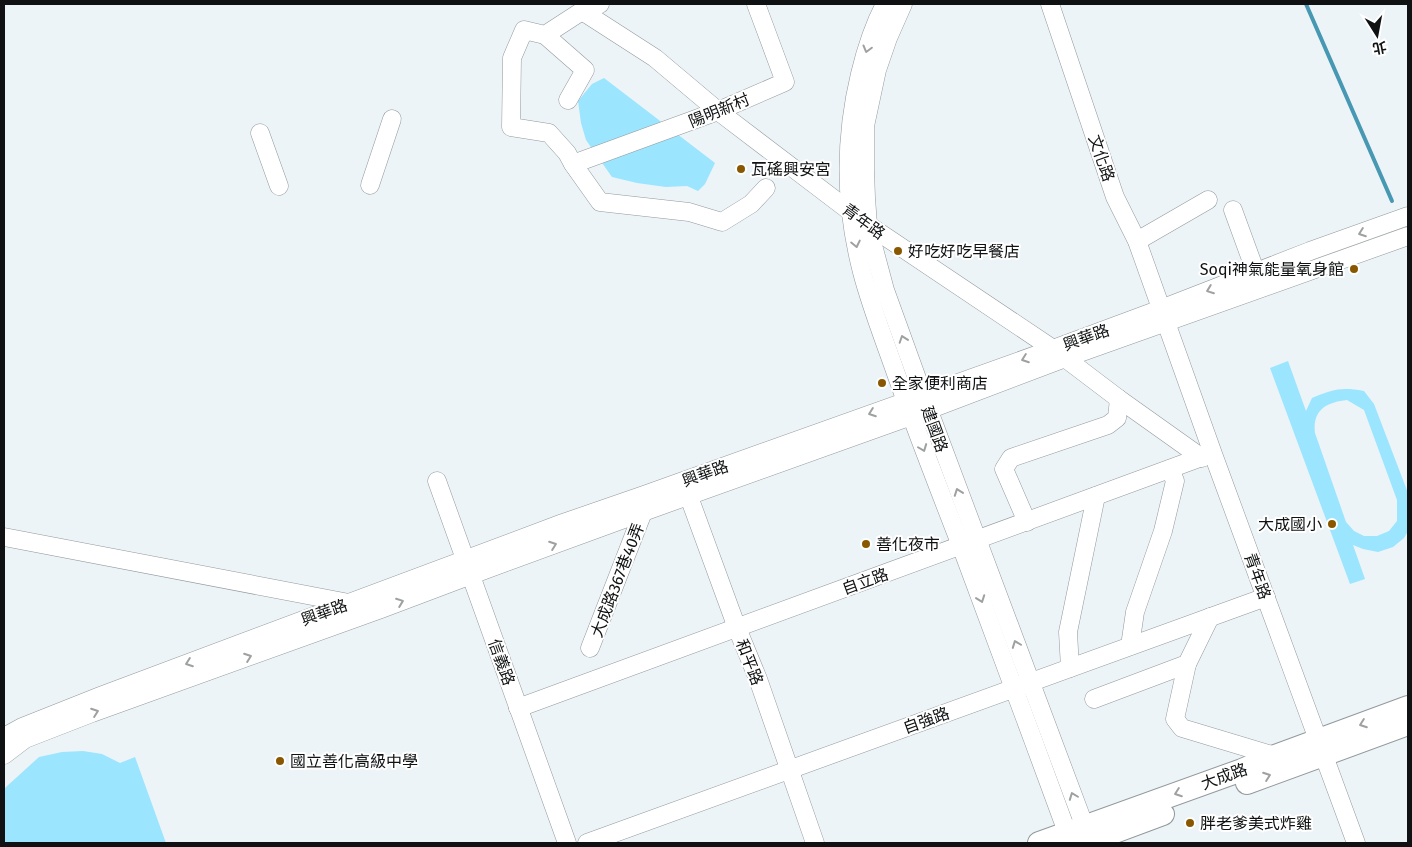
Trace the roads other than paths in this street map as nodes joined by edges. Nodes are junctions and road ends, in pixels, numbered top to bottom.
1 (600, 4) edge
2 (756, 4) edge
3 (885, 4) edge
4 (904, 4) edge
5 (1050, 4) edge
6 (582, 10) junction
7 (545, 35) junction
8 (568, 100) dead end
9 (718, 111) junction
10 (392, 119) dead end
11 (260, 133) dead end
12 (573, 164) junction
13 (370, 185) dead end
14 (279, 186) dead end
15 (766, 188) dead end
16 (1208, 200) dead end
17 (1233, 210) dead end
18 (851, 211) junction
19 (1408, 216) edge
20 (868, 225) junction
21 (1408, 236) edge
22 (1137, 241) junction
23 (1256, 273) junction
24 (1164, 316) junction
25 (1059, 354) junction
26 (1119, 399) junction
27 (926, 403) junction
28 (908, 409) junction
29 (1207, 456) junction
30 (1170, 469) junction
31 (437, 480) dead end
32 (686, 489) junction
33 (1096, 496) junction
34 (643, 512) junction
35 (1026, 522) junction
36 (4, 537) edge
37 (969, 543) junction
38 (468, 567) junction
39 (1266, 597) junction
40 (349, 603) junction
41 (1210, 617) junction
42 (737, 628) junction
43 (1130, 646) junction
44 (590, 648) dead end
45 (1187, 664) junction
46 (1070, 668) junction
47 (1022, 685) junction
48 (1094, 699) dead end
49 (1408, 707) edge
50 (518, 708) junction
51 (1408, 724) edge
52 (4, 737) edge
53 (1321, 747) junction
54 (4, 755) edge
55 (1275, 756) junction
56 (789, 770) junction
57 (1081, 838) edge
58 (567, 843) edge
59 (587, 843) edge
60 (815, 843) edge
61 (1039, 843) edge
62 (1356, 843) edge

1 - 6 street
2 - 9 street, 陽明新村
3 -> 18 street, 建國路
4 - 20 street, 建國路
5 - 22 street, 文化路
6 - 7 street
6 - 9 street, 青年路
7 - 8 street
7 - 12 street
9 - 12 street, 陽明新村
9 - 18 street, 青年路
10 - 13 street
11 - 14 street
12 - 15 street
16 - 22 street
17 - 23 street
18 - 20 street, 青年路
18 -> 28 street, 建國路
19 -> 23 street, 興華路
20 - 25 street, 青年路
27 -> 20 street, 建國路
21 - 24 street, 興華路
22 - 24 street, 文化路
23 -> 24 street, 興華路
24 - 25 street, 興華路
24 - 29 street, 青年路
25 - 26 street, 青年路
25 - 27 street, 興華路
26 - 29 street, 青年路
26 - 35 street
27 - 28 street, 興華路
37 -> 27 street, 建國路
28 - 32 street, 興華路
28 -> 37 street, 建國路
29 - 30 street, 自立路
29 - 39 street, 青年路
30 - 33 street, 自立路
30 - 43 street
31 - 38 street, 信義路
32 - 34 street, 興華路
32 - 38 street, 興華路
32 - 42 street, 和平路
33 - 35 street, 自立路
33 - 46 street
38 -> 34 street, 興華路
34 - 44 street, 大成路367巷40弄
35 - 37 street, 自立路
36 - 40 street
37 - 42 street, 自立路
37 - 47 street, 建國路
38 - 40 street, 興華路
38 - 50 street, 信義路
54 -> 38 street, 興華路
39 - 41 street, 自強路
39 - 53 street, 青年路
40 -> 52 street, 興華路
41 - 43 street, 自強路
41 - 45 street
42 - 50 street, 自立路
42 - 56 street, 和平路
43 - 46 street, 自強路
45 - 48 street
45 - 55 street
46 - 47 street, 自強路
47 - 56 street, 自強路
47 - 57 street, 建國路
49 -> 53 main road, 大成路
50 - 58 street, 信義路
51 - 53 main road, 大成路
53 - 55 main road, 大成路
57 -> 53 main road, 大成路
53 - 62 street, 青年路
55 -> 57 main road, 大成路
56 - 59 street, 自強路
56 - 60 street, 和平路
57 - 61 main road, 大成路

